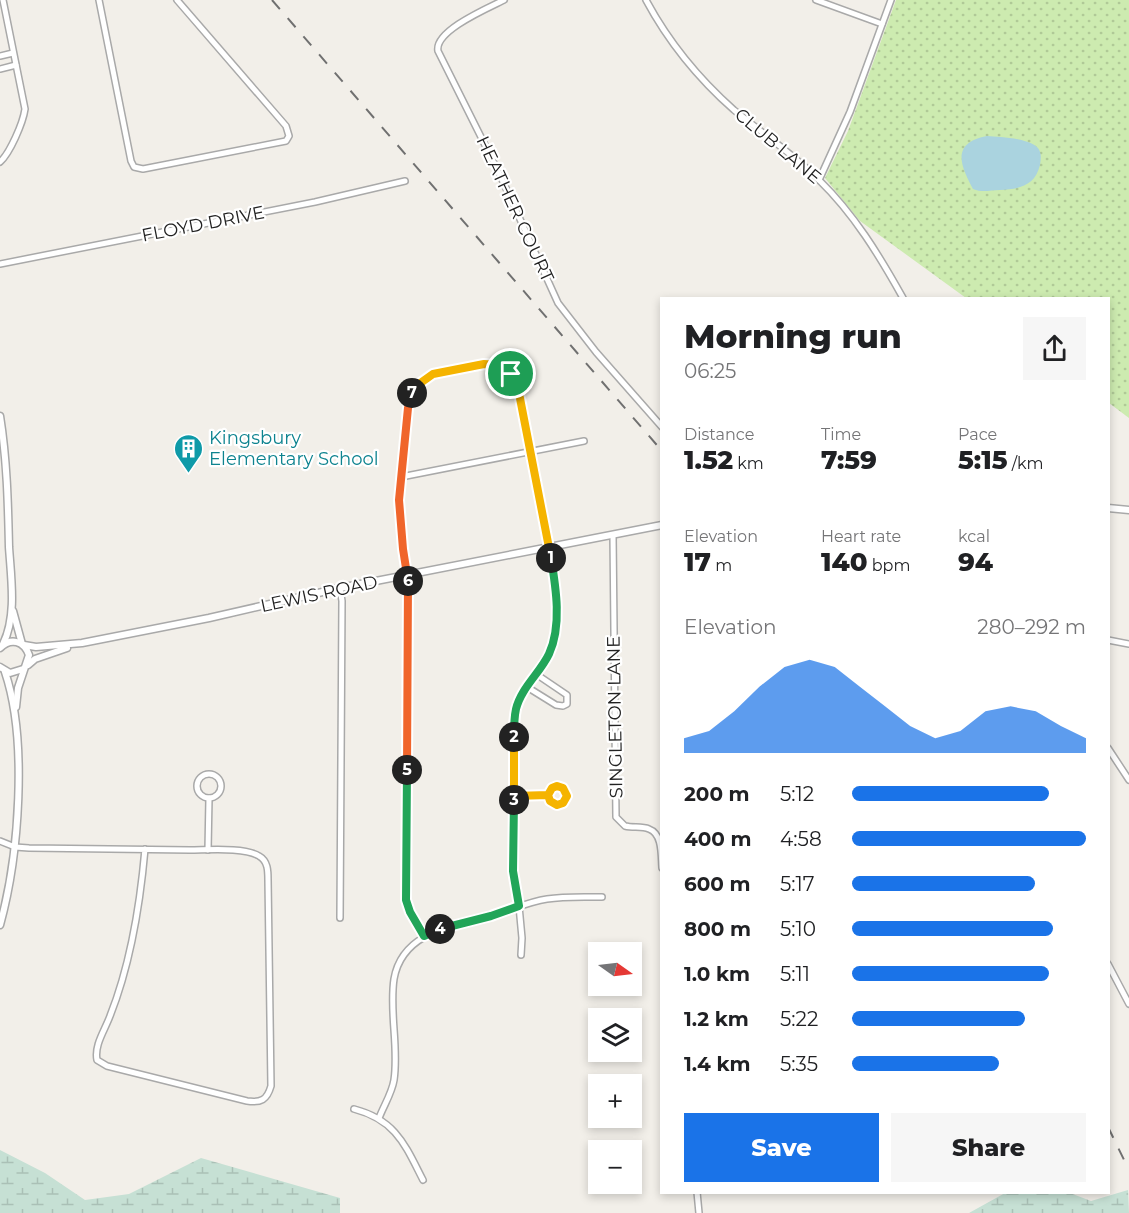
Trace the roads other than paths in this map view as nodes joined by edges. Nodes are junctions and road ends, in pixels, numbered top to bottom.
1 (3, 0) edge
2 (99, 0) edge
3 (177, 0) edge
4 (504, 0) edge
5 (646, 0) edge
6 (816, 0) edge
7 (891, 0) edge
8 (882, 24) junction
9 (13, 53) junction
10 (0, 56) edge
11 (16, 65) junction
12 (0, 69) edge
13 (0, 162) edge
14 (819, 180) junction
15 (405, 182) dead end
16 (0, 264) edge
17 (902, 297) edge
18 (0, 416) edge
19 (660, 425) edge
20 (584, 441) dead end
21 (530, 451) junction
22 (401, 477) junction
23 (3, 479) edge
24 (1110, 508) edge
25 (1129, 510) edge
26 (660, 525) edge
27 (613, 536) junction
28 (549, 547) junction
29 (407, 575) junction
30 (340, 588) junction
31 (11, 604) junction
32 (1110, 640) edge
33 (82, 643) junction
34 (1129, 644) edge
35 (23, 645) junction
36 (2, 646) edge
37 (24, 668) junction
38 (2, 669) edge
39 (536, 674) junction
40 (527, 687) junction
41 (15, 720) junction
42 (1110, 751) edge
43 (1129, 780) edge
44 (548, 795) dead end
45 (514, 796) junction
46 (209, 798) junction
47 (0, 841) edge
48 (660, 841) edge
49 (15, 847) junction
50 (145, 849) junction
51 (208, 850) junction
52 (602, 897) dead end
53 (519, 906) junction
54 (340, 918) dead end
55 (0, 925) edge
56 (424, 936) junction
57 (520, 955) dead end
58 (1110, 968) edge
59 (1129, 1005) edge
60 (354, 1109) dead end
61 (379, 1118) junction
62 (423, 1180) dead end
63 (697, 1194) edge
64 (699, 1213) edge

1 - 9 street
2 - 3 street
4 - 19 street, HEATHER COURT
5 - 14 street, CLUB LANE
6 - 8 street
7 - 8 street
8 - 14 street
9 - 10 street
9 - 11 street
11 - 12 street
11 - 13 street
14 - 17 street, CLUB LANE
15 - 16 street, FLOYD DRIVE
18 - 23 street
20 - 21 street
21 - 22 street
21 - 22 street
21 - 28 street
22 - 29 street
23 - 31 street
24 - 25 street
26 - 27 street, LEWIS ROAD
27 - 28 street, LEWIS ROAD
27 - 48 street, SINGLETON LANE
28 - 29 street, LEWIS ROAD
28 - 39 street
29 - 30 street, LEWIS ROAD
29 - 56 street
30 - 33 street, LEWIS ROAD
30 - 54 street
31 - 35 street
31 - 36 street
32 - 34 street
33 - 35 street, LEWIS ROAD
33 - 37 street, LEWIS ROAD
35 - 36 street, LEWIS ROAD
35 - 37 street
37 - 38 street
37 - 41 street
38 - 41 street
39 - 40 street
39 - 40 street
40 - 45 street
41 - 49 street
42 - 43 street
44 - 45 street
45 - 53 street
46 - 46 street
46 - 51 street
47 - 49 street
49 - 50 street
49 - 55 street
50 - 51 street
50 - 51 street
52 - 53 street
53 - 56 street
53 - 57 street
56 - 61 street
58 - 59 street
60 - 61 street
61 - 62 street
63 - 64 street

